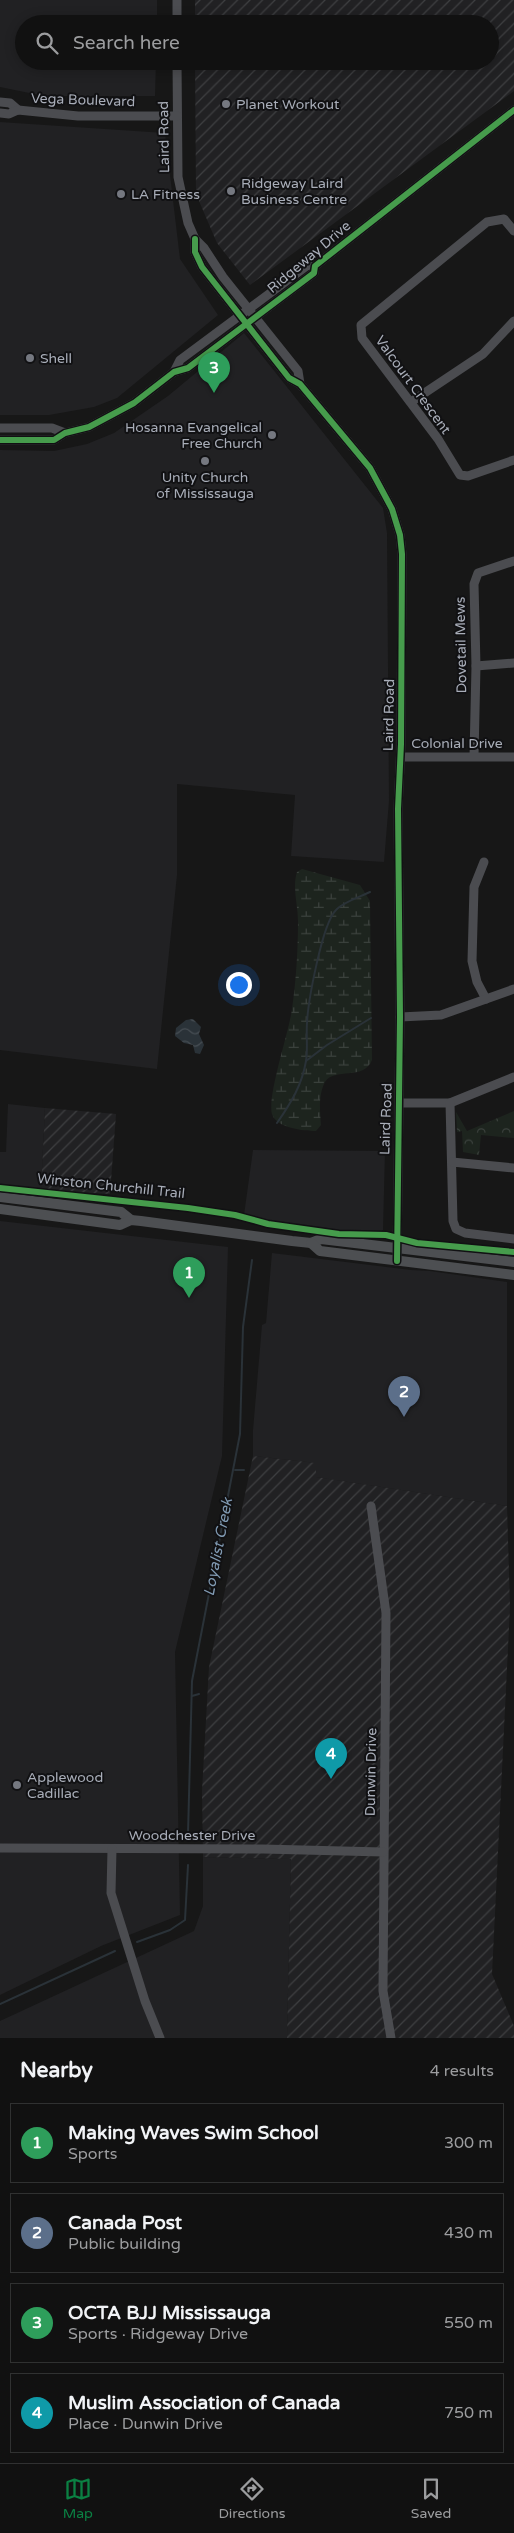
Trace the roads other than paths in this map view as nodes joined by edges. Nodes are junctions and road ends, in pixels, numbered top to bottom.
1 (177, 0) edge
2 (177, 15) edge
3 (177, 70) edge
4 (0, 102) edge
5 (18, 110) junction
6 (514, 110) edge
7 (0, 113) edge
8 (176, 116) junction
9 (514, 230) edge
10 (195, 239) junction
11 (315, 266) junction
12 (248, 309) junction
13 (239, 315) junction
14 (255, 318) junction
15 (514, 321) edge
16 (246, 324) junction
17 (174, 372) junction
18 (300, 384) junction
19 (411, 402) junction
20 (0, 428) edge
21 (65, 433) junction
22 (0, 440) edge
23 (514, 460) edge
24 (514, 561) edge
25 (514, 663) edge
26 (476, 666) junction
27 (474, 756) junction
28 (401, 757) junction
29 (514, 757) edge
30 (484, 862) dead end
31 (514, 989) edge
32 (486, 999) junction
33 (400, 1018) junction
34 (514, 1077) edge
35 (400, 1103) junction
36 (450, 1103) junction
37 (452, 1162) junction
38 (514, 1168) edge
39 (0, 1197) edge
40 (0, 1209) edge
41 (131, 1220) junction
42 (514, 1239) edge
43 (311, 1242) junction
44 (397, 1248) junction
45 (397, 1261) junction
46 (514, 1262) edge
47 (514, 1275) edge
48 (371, 1506) dead end
49 (0, 1848) edge
50 (112, 1849) junction
51 (383, 1852) junction
52 (155, 2034) edge
53 (160, 2038) edge
54 (391, 2038) edge

1 - 2 street
3 - 8 street, Laird Road
4 - 5 street, Vega Boulevard
5 - 7 street, Vega Boulevard
5 - 8 street, Vega Boulevard
6 - 11 street, Ridgeway Drive
8 - 10 street, Laird Road
9 - 19 street, Valcourt Crescent
10 - 12 street, Laird Road
10 - 13 street, Laird Road
11 - 12 street, Ridgeway Drive
11 - 14 street, Ridgeway Drive
12 - 13 street, Ridgeway Drive
12 - 14 street, Laird Road
13 - 16 street, Laird Road
13 - 17 street, Ridgeway Drive
14 - 16 street, Ridgeway Drive
14 - 18 street, Laird Road
15 - 19 street
16 - 17 street, Ridgeway Drive
16 - 18 street, Laird Road
17 - 21 street, Ridgeway Drive
18 - 28 street, Laird Road
19 - 23 street, Valcourt Crescent
20 - 21 street, Ridgeway Drive
21 - 22 street, Ridgeway Drive
24 - 26 street, Dovetail Mews
25 - 26 street
26 - 27 street, Dovetail Mews
27 - 28 street, Colonial Drive
27 - 29 street, Colonial Drive
28 - 33 street, Laird Road
30 - 32 street
31 - 32 street
32 - 33 street
33 - 35 street, Laird Road
34 - 36 street
35 - 36 street
35 - 44 street, Laird Road
36 - 37 street
37 - 38 street
37 - 42 street
39 - 41 main road
40 - 41 main road
41 - 43 main road
43 - 44 main road
43 - 45 main road
44 - 45 street, Laird Road
44 - 46 main road
45 - 47 main road
48 - 51 street, Dunwin Drive
49 - 50 street, Woodchester Drive
50 - 51 street, Woodchester Drive
50 - 52 street
51 - 54 street, Dunwin Drive
52 - 53 street

